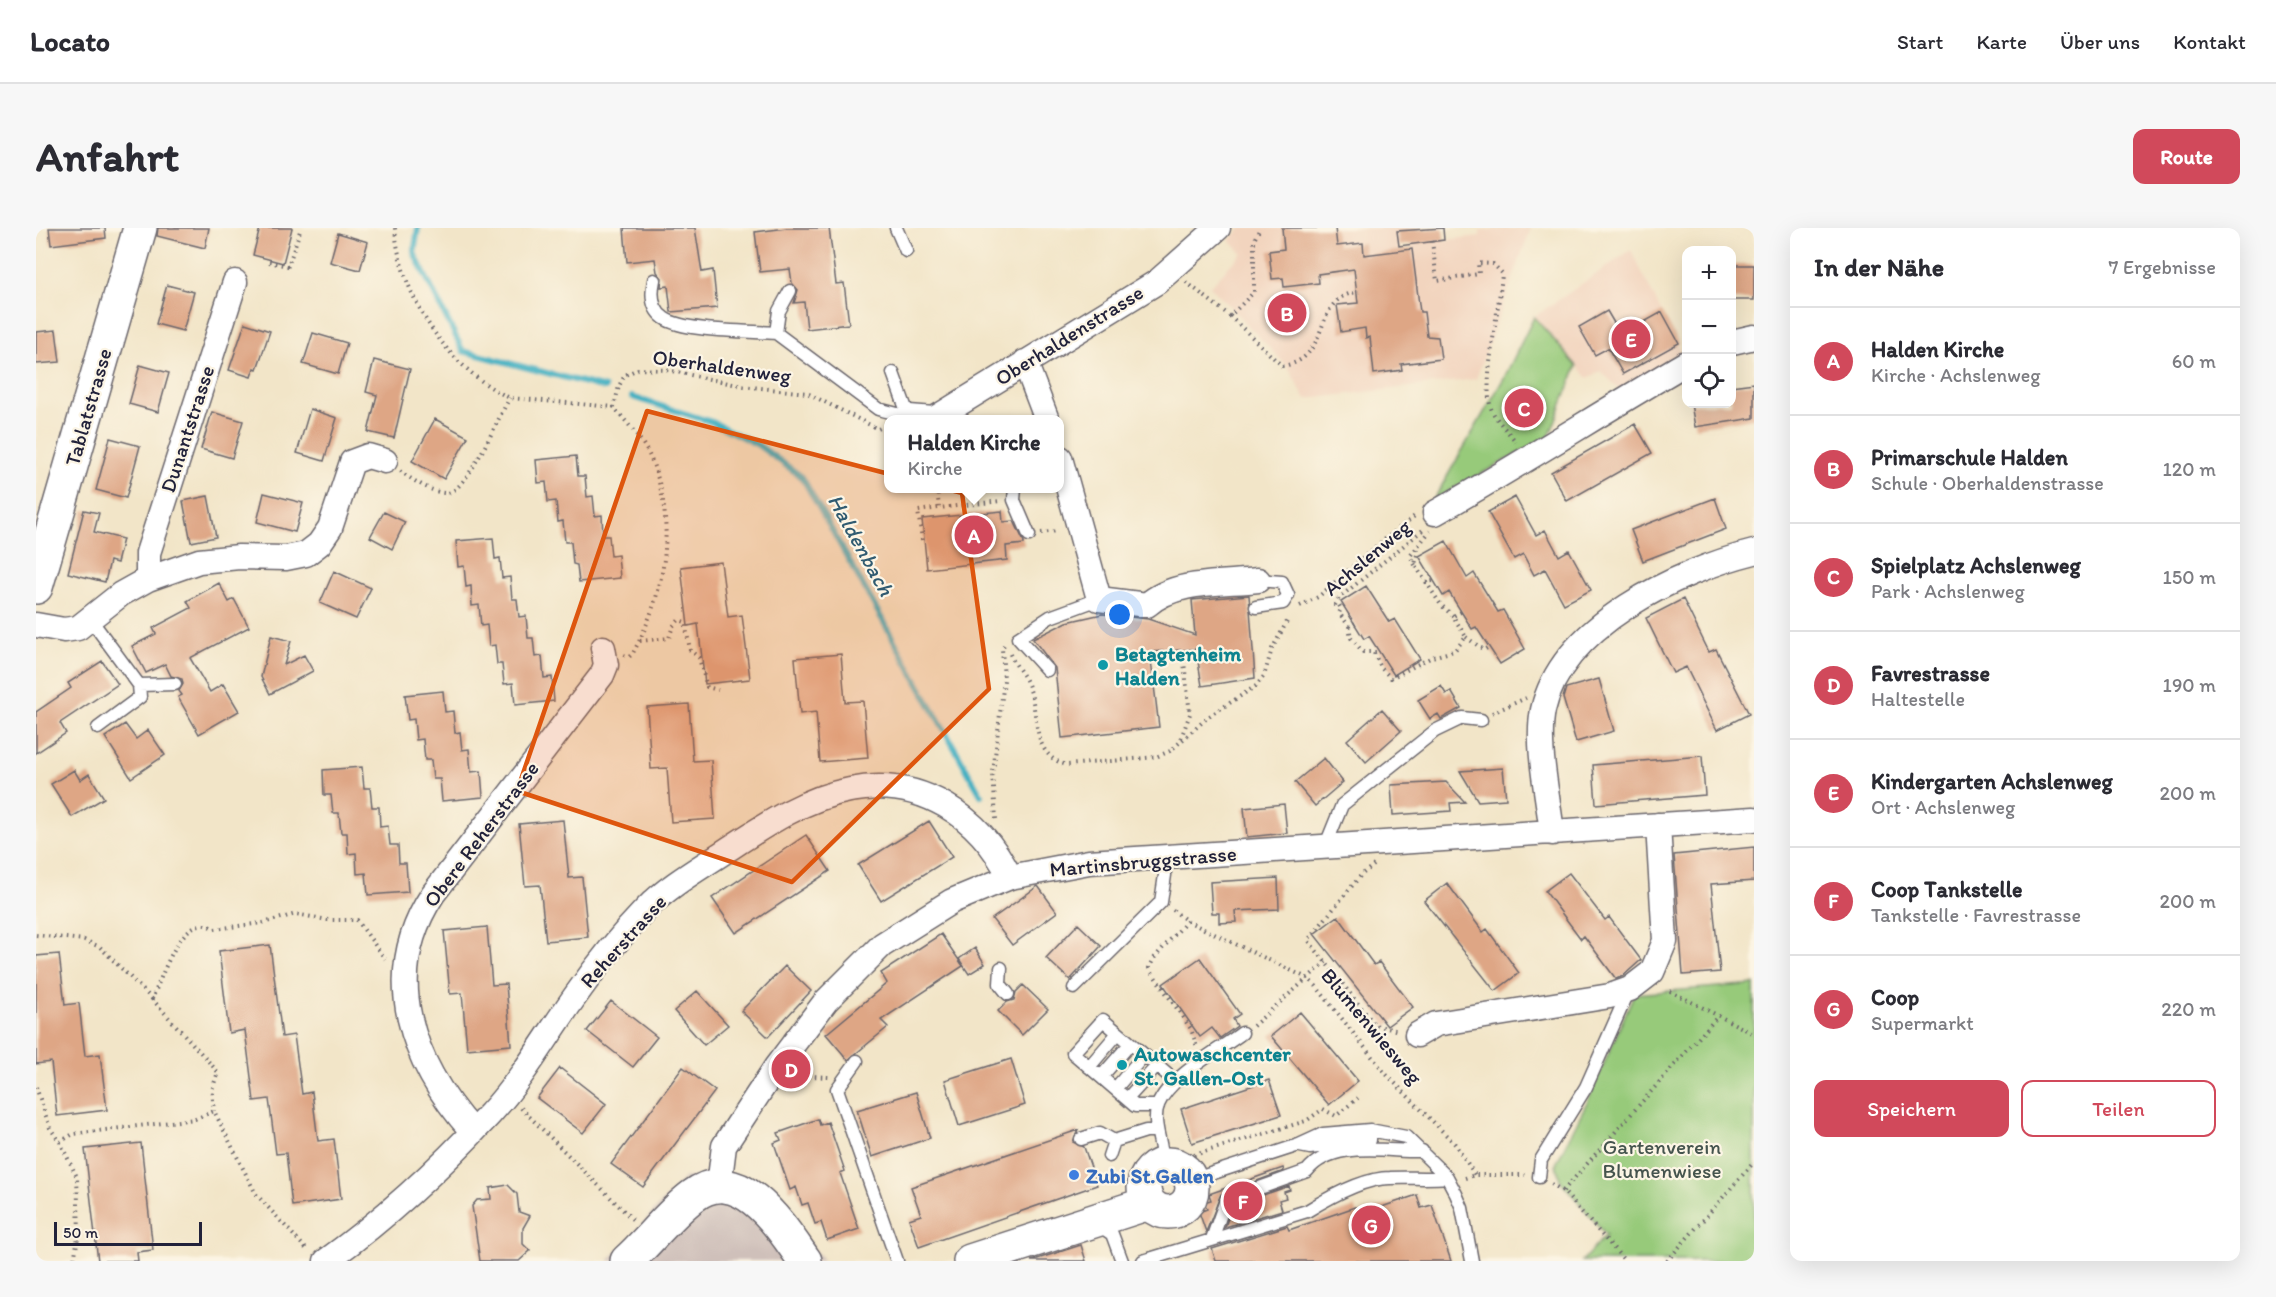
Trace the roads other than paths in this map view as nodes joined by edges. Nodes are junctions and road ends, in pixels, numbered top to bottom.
1 (140, 228) edge
2 (896, 228) edge
3 (1218, 228) edge
4 (906, 251) dead end
5 (654, 280) dead end
6 (235, 282) dead end
7 (790, 291) dead end
8 (776, 333) junction
9 (1754, 337) edge
10 (1736, 341) edge
11 (1025, 362) junction
12 (1682, 365) edge
13 (893, 373) dead end
14 (888, 415) edge
15 (898, 415) edge
16 (939, 415) edge
17 (1045, 415) edge
18 (385, 461) road end
19 (1064, 476) edge
20 (1015, 494) edge
21 (1433, 518) road end
22 (1029, 535) dead end
23 (1754, 552) edge
24 (148, 579) junction
25 (1258, 580) joint
26 (36, 587) edge
27 (1099, 598) junction
28 (1256, 607) dead end
29 (91, 620) junction
30 (36, 625) edge
31 (603, 648) road end
32 (1047, 670) dead end
33 (175, 684) dead end
34 (139, 685) junction
35 (1481, 720) road end
36 (98, 728) dead end
37 (1754, 819) edge
38 (1658, 825) junction
39 (1552, 833) junction
40 (1325, 847) junction
41 (1164, 857) junction
42 (1010, 877) junction
43 (1001, 968) dead end
44 (1074, 988) dead end
45 (1630, 989) junction
46 (1008, 994) dead end
47 (1118, 1033) junction
48 (1242, 1033) road end
49 (1417, 1035) road end
50 (1130, 1044) junction
51 (1144, 1055) junction
52 (857, 1061) dead end
53 (1157, 1066) junction
54 (1089, 1067) junction
55 (1101, 1077) junction
56 (1175, 1082) junction
57 (1115, 1089) junction
58 (1127, 1099) junction
59 (1158, 1106) junction
60 (472, 1131) junction
61 (1157, 1131) junction
62 (1081, 1139) dead end
63 (1114, 1141) junction
64 (1304, 1147) junction
65 (1422, 1151) junction
66 (1109, 1156) dead end
67 (1316, 1160) junction
68 (1162, 1164) junction
69 (1193, 1167) junction
70 (1447, 1177) junction
71 (1539, 1177) road end
72 (719, 1186) junction
73 (1149, 1203) junction
74 (1092, 1222) junction
75 (1212, 1239) junction
76 (318, 1257) edge
77 (627, 1261) edge
78 (805, 1261) edge
79 (897, 1261) edge
80 (970, 1261) edge
81 (1122, 1261) edge
82 (1143, 1261) edge
83 (1472, 1261) edge

1 - 26 street, Tablatstrasse
2 - 4 lane
3 - 11 street, Oberhaldenstrasse
5 - 8 lane
6 - 24 street, Dunantstrasse
7 - 8 lane
8 - 14 lane
9 - 10 street
11 - 16 street, Oberhaldenstrasse
11 - 17 street
12 - 21 street, Achslenweg
13 - 15 lane
18 - 24 street
19 - 27 street
20 - 22 lane
23 - 39 street
24 - 29 street
25 - 27 street
25 - 28 lane
27 - 32 lane
29 - 30 street
29 - 34 lane
31 - 60 street, Obere Reherstrasse
33 - 34 lane
34 - 36 lane
35 - 40 lane
37 - 38 street, Martinsbruggstrasse
38 - 39 street, Martinsbruggstrasse
38 - 45 street
39 - 40 street, Martinsbruggstrasse
40 - 41 street, Martinsbruggstrasse
41 - 42 street, Martinsbruggstrasse
41 - 44 lane
42 - 60 street, Reherstrasse
42 - 72 street, Martinsbruggstrasse
43 - 46 lane
45 - 49 street
45 - 71 lane
47 - 50 lane
47 - 54 lane
47 - 54 lane
48 - 56 lane
50 - 51 lane
50 - 55 lane
51 - 53 lane
51 - 57 lane
52 - 79 lane
53 - 56 lane
53 - 58 lane
54 - 55 lane
55 - 57 lane
56 - 59 lane
57 - 58 lane
58 - 59 lane
59 - 61 lane
60 - 76 street, Reherstrasse
61 - 63 lane
61 - 68 lane
62 - 63 lane
63 - 66 lane
64 - 65 lane
64 - 67 lane
64 - 69 lane
65 - 67 lane
65 - 70 lane
67 - 75 lane
68 - 69 street
68 - 73 street
69 - 73 street
70 - 75 lane
70 - 83 lane
72 - 77 street
72 - 78 street
73 - 74 street
74 - 80 street
74 - 81 lane
75 - 82 lane

